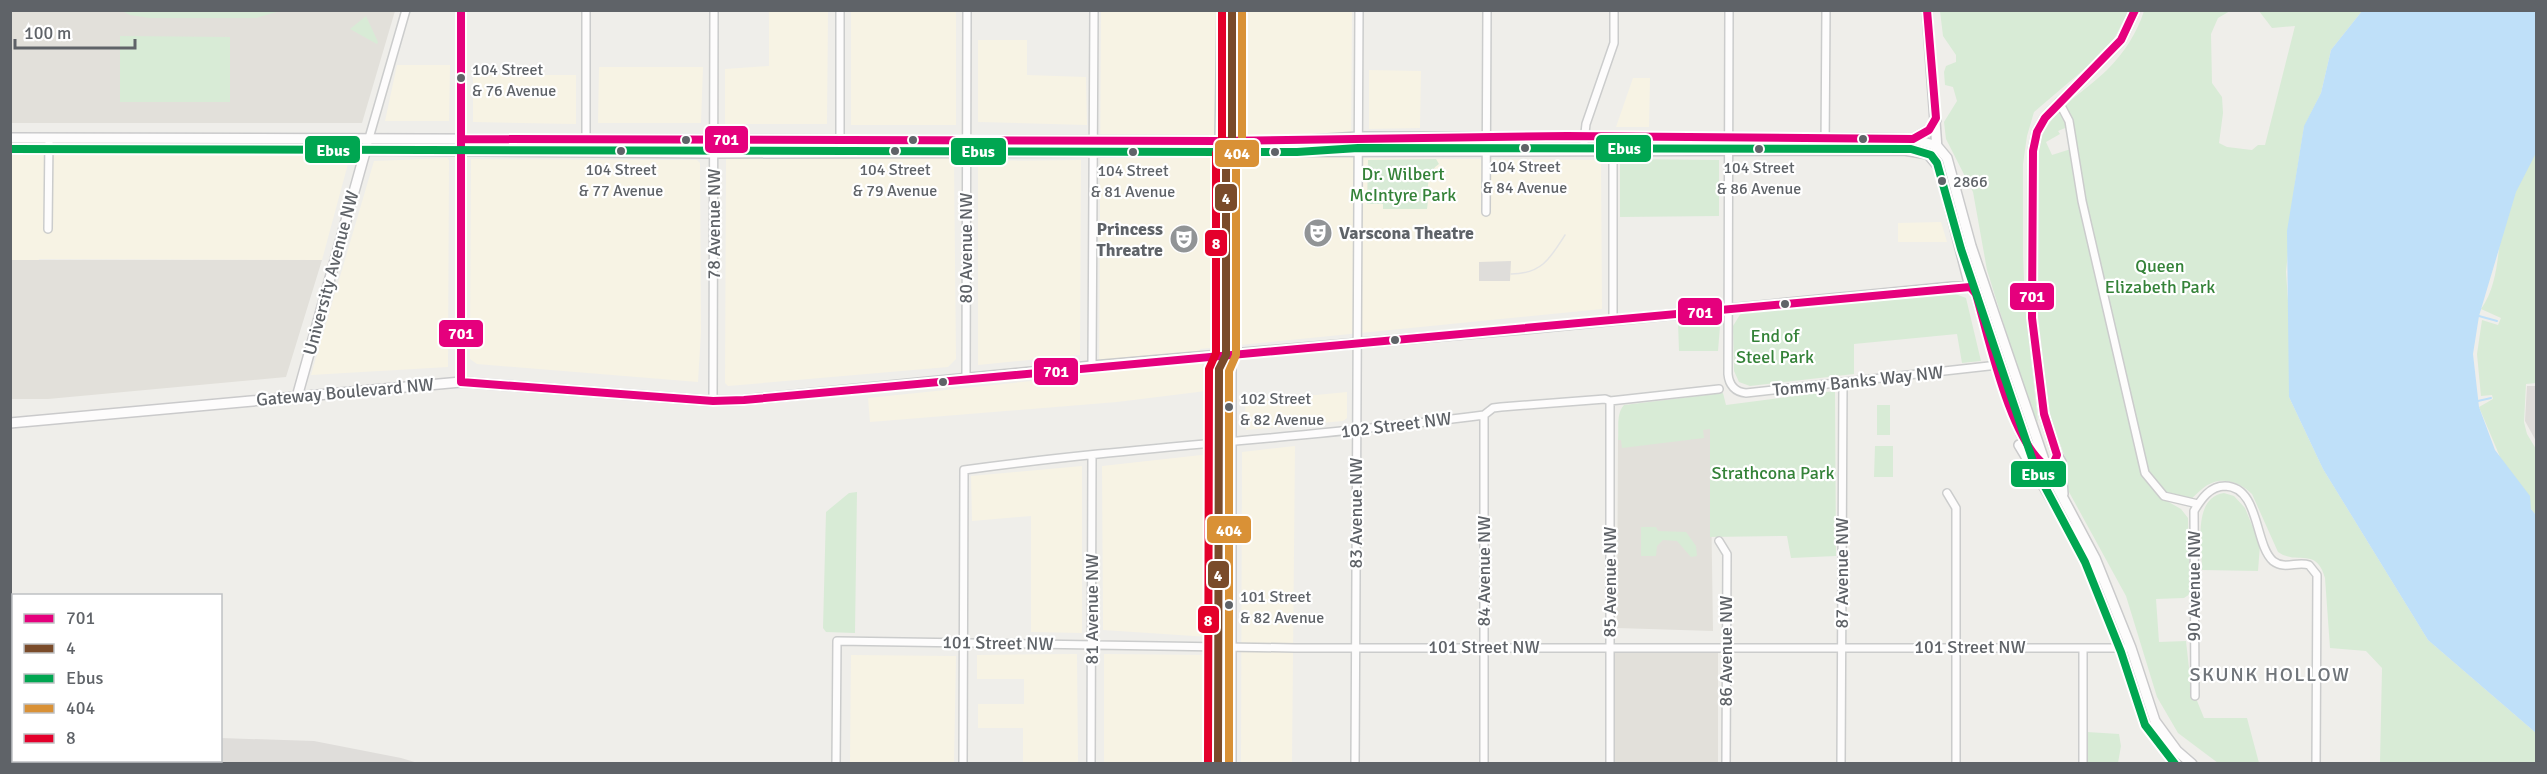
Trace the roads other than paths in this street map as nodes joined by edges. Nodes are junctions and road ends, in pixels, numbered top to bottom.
1 (406, 10) edge
2 (461, 10) edge
3 (586, 10) edge
4 (714, 10) edge
5 (840, 10) edge
6 (967, 10) edge
7 (1094, 10) edge
8 (1222, 10) edge
9 (1232, 10) edge
10 (1359, 10) edge
11 (1487, 10) edge
12 (1614, 10) edge
13 (1730, 10) edge
14 (1826, 10) edge
15 (1927, 10) edge
16 (2135, 10) edge
17 (2060, 102) junction
18 (1936, 118) junction
19 (1359, 137) junction
20 (1486, 137) junction
21 (1584, 137) junction
22 (1613, 137) junction
23 (10, 138) edge
24 (49, 138) junction
25 (369, 138) junction
26 (1730, 138) junction
27 (1825, 138) junction
28 (840, 139) junction
29 (1913, 139) junction
30 (461, 140) junction
31 (586, 140) junction
32 (713, 140) junction
33 (966, 140) junction
34 (1093, 141) junction
35 (1220, 141) junction
36 (1232, 141) junction
37 (1936, 146) junction
38 (365, 150) junction
39 (1825, 150) junction
40 (1486, 151) junction
41 (1583, 151) junction
42 (1613, 151) junction
43 (1730, 151) junction
44 (462, 152) junction
45 (586, 152) junction
46 (842, 152) junction
47 (1093, 152) junction
48 (1358, 152) junction
49 (714, 153) junction
50 (966, 153) junction
51 (1226, 153) junction
52 (1939, 167) junction
53 (1486, 212) dead end
54 (48, 230) dead end
55 (1971, 246) junction
56 (1970, 287) junction
57 (1729, 308) junction
58 (1613, 320) junction
59 (1357, 343) junction
60 (1226, 355) junction
61 (1998, 365) junction
62 (1092, 366) junction
63 (966, 378) junction
64 (461, 382) junction
65 (1843, 383) junction
66 (1719, 389) dead end
67 (297, 397) junction
68 (1610, 400) junction
69 (713, 401) junction
70 (1484, 415) junction
71 (10, 423) edge
72 (2016, 424) junction
73 (1357, 430) junction
74 (1231, 442) junction
75 (1219, 444) junction
76 (1092, 455) junction
77 (2057, 455) junction
78 (2046, 466) junction
79 (1947, 493) dead end
80 (2065, 502) junction
81 (2198, 504) junction
82 (1719, 541) dead end
83 (2106, 589) junction
84 (965, 642) junction
85 (1092, 644) junction
86 (1219, 646) junction
87 (1231, 647) junction
88 (1356, 647) junction
89 (1609, 647) junction
90 (1726, 647) junction
91 (1842, 647) junction
92 (1956, 647) junction
93 (1484, 648) junction
94 (2083, 648) junction
95 (2131, 648) junction
96 (2195, 696) dead end
97 (836, 764) edge
98 (963, 764) edge
99 (1091, 764) edge
100 (1218, 764) edge
101 (1231, 764) edge
102 (1355, 764) edge
103 (1484, 764) edge
104 (1610, 764) edge
105 (1726, 764) edge
106 (1841, 764) edge
107 (1956, 764) edge
108 (2083, 764) edge
109 (2192, 764) edge
110 (2316, 764) edge

1 - 25 street, University Avenue NW
2 - 30 main road
3 - 31 street
4 - 32 street, 78 Avenue NW
5 - 28 street
6 - 33 street, 80 Avenue NW
7 - 34 street
8 - 35 main road
9 - 36 main road
10 - 19 street, 83 Avenue NW
11 - 20 street
12 - 21 street
13 - 26 street
14 - 27 street
15 - 18 main road
16 - 17 main road
17 - 77 main road
17 - 81 street
18 - 29 main road
18 - 37 main road
19 - 20 main road
19 - 36 main road
19 - 48 street, 83 Avenue NW
20 - 21 main road
20 - 40 street
21 - 22 main road
21 - 41 street
22 - 26 main road
22 - 42 street
23 - 24 main road
24 - 25 main road
24 - 54 street
25 - 30 main road
25 - 38 main road, University Avenue NW
26 - 27 main road
26 - 43 street
27 - 29 main road
27 - 39 street
28 - 32 main road
28 - 33 main road
28 - 46 street
29 - 37 main road
30 - 31 main road
30 - 44 main road
31 - 32 main road
31 - 45 street
32 - 49 street, 78 Avenue NW
33 - 34 main road
33 - 50 street, 80 Avenue NW
34 - 35 main road
34 - 47 street
35 - 36 main road
35 - 51 main road
36 - 51 main road
37 - 52 main road
37 - 55 main road
38 - 44 main road
38 - 67 main road, University Avenue NW
39 - 43 main road
39 - 52 main road
40 - 41 main road
40 - 48 main road
40 - 53 street
41 - 42 main road
42 - 43 main road
42 - 58 street
43 - 57 street
44 - 45 main road
44 - 64 main road
45 - 49 main road
46 - 49 main road
46 - 50 main road
47 - 50 main road
47 - 51 main road
47 - 62 street
48 - 51 main road
48 - 59 street, 83 Avenue NW
49 - 69 street, 78 Avenue NW
50 - 63 street, 80 Avenue NW
51 - 60 main road
52 - 56 main road
55 - 56 main road
55 - 78 main road
56 - 57 main road, Gateway Boulevard NW
56 - 61 main road
57 - 58 main road, Gateway Boulevard NW
57 - 65 street, Tommy Banks Way NW
58 - 59 main road, Gateway Boulevard NW
59 - 60 main road, Gateway Boulevard NW
59 - 73 street, 83 Avenue NW
60 - 62 main road, Gateway Boulevard NW
60 - 74 main road
60 - 75 main road
61 - 65 street, Tommy Banks Way NW
61 - 72 main road
62 - 63 main road, Gateway Boulevard NW
63 - 69 main road, Gateway Boulevard NW
64 - 67 main road, Gateway Boulevard NW
64 - 69 main road, Gateway Boulevard NW
65 - 91 street, 87 Avenue NW
66 - 68 street, 102 Street NW
67 - 71 main road, Gateway Boulevard NW
68 - 70 street, 102 Street NW
68 - 89 street, 85 Avenue NW
70 - 73 street, 102 Street NW
70 - 93 street, 84 Avenue NW
72 - 78 main road
72 - 83 main road
73 - 74 street, 102 Street NW
73 - 88 street, 83 Avenue NW
74 - 75 street, 102 Street NW
74 - 87 main road
75 - 76 street, 102 Street NW
75 - 86 main road
76 - 84 street, 102 Street NW
76 - 85 street, 81 Avenue NW
77 - 78 main road
77 - 80 main road
78 - 80 main road
79 - 92 street
80 - 83 main road
81 - 96 street, 90 Avenue NW
81 - 110 street
82 - 90 street, 86 Avenue NW
83 - 95 main road
84 - 85 street, 101 Street NW
84 - 97 street, 101 Street NW
84 - 98 street
85 - 86 street, 101 Street NW
85 - 99 street, 81 Avenue NW
86 - 87 street, 101 Street NW
86 - 100 main road
87 - 88 street, 101 Street NW
87 - 101 main road
88 - 93 street, 101 Street NW
88 - 102 street, 83 Avenue NW
89 - 90 street, 101 Street NW
89 - 93 street, 101 Street NW
89 - 104 street, 85 Avenue NW
90 - 91 street, 101 Street NW
90 - 105 street, 86 Avenue NW
91 - 92 street, 101 Street NW
91 - 106 street, 87 Avenue NW
92 - 94 street, 101 Street NW
92 - 107 street
93 - 103 street, 84 Avenue NW
94 - 95 street, 101 Street NW
94 - 108 street
95 - 109 main road

